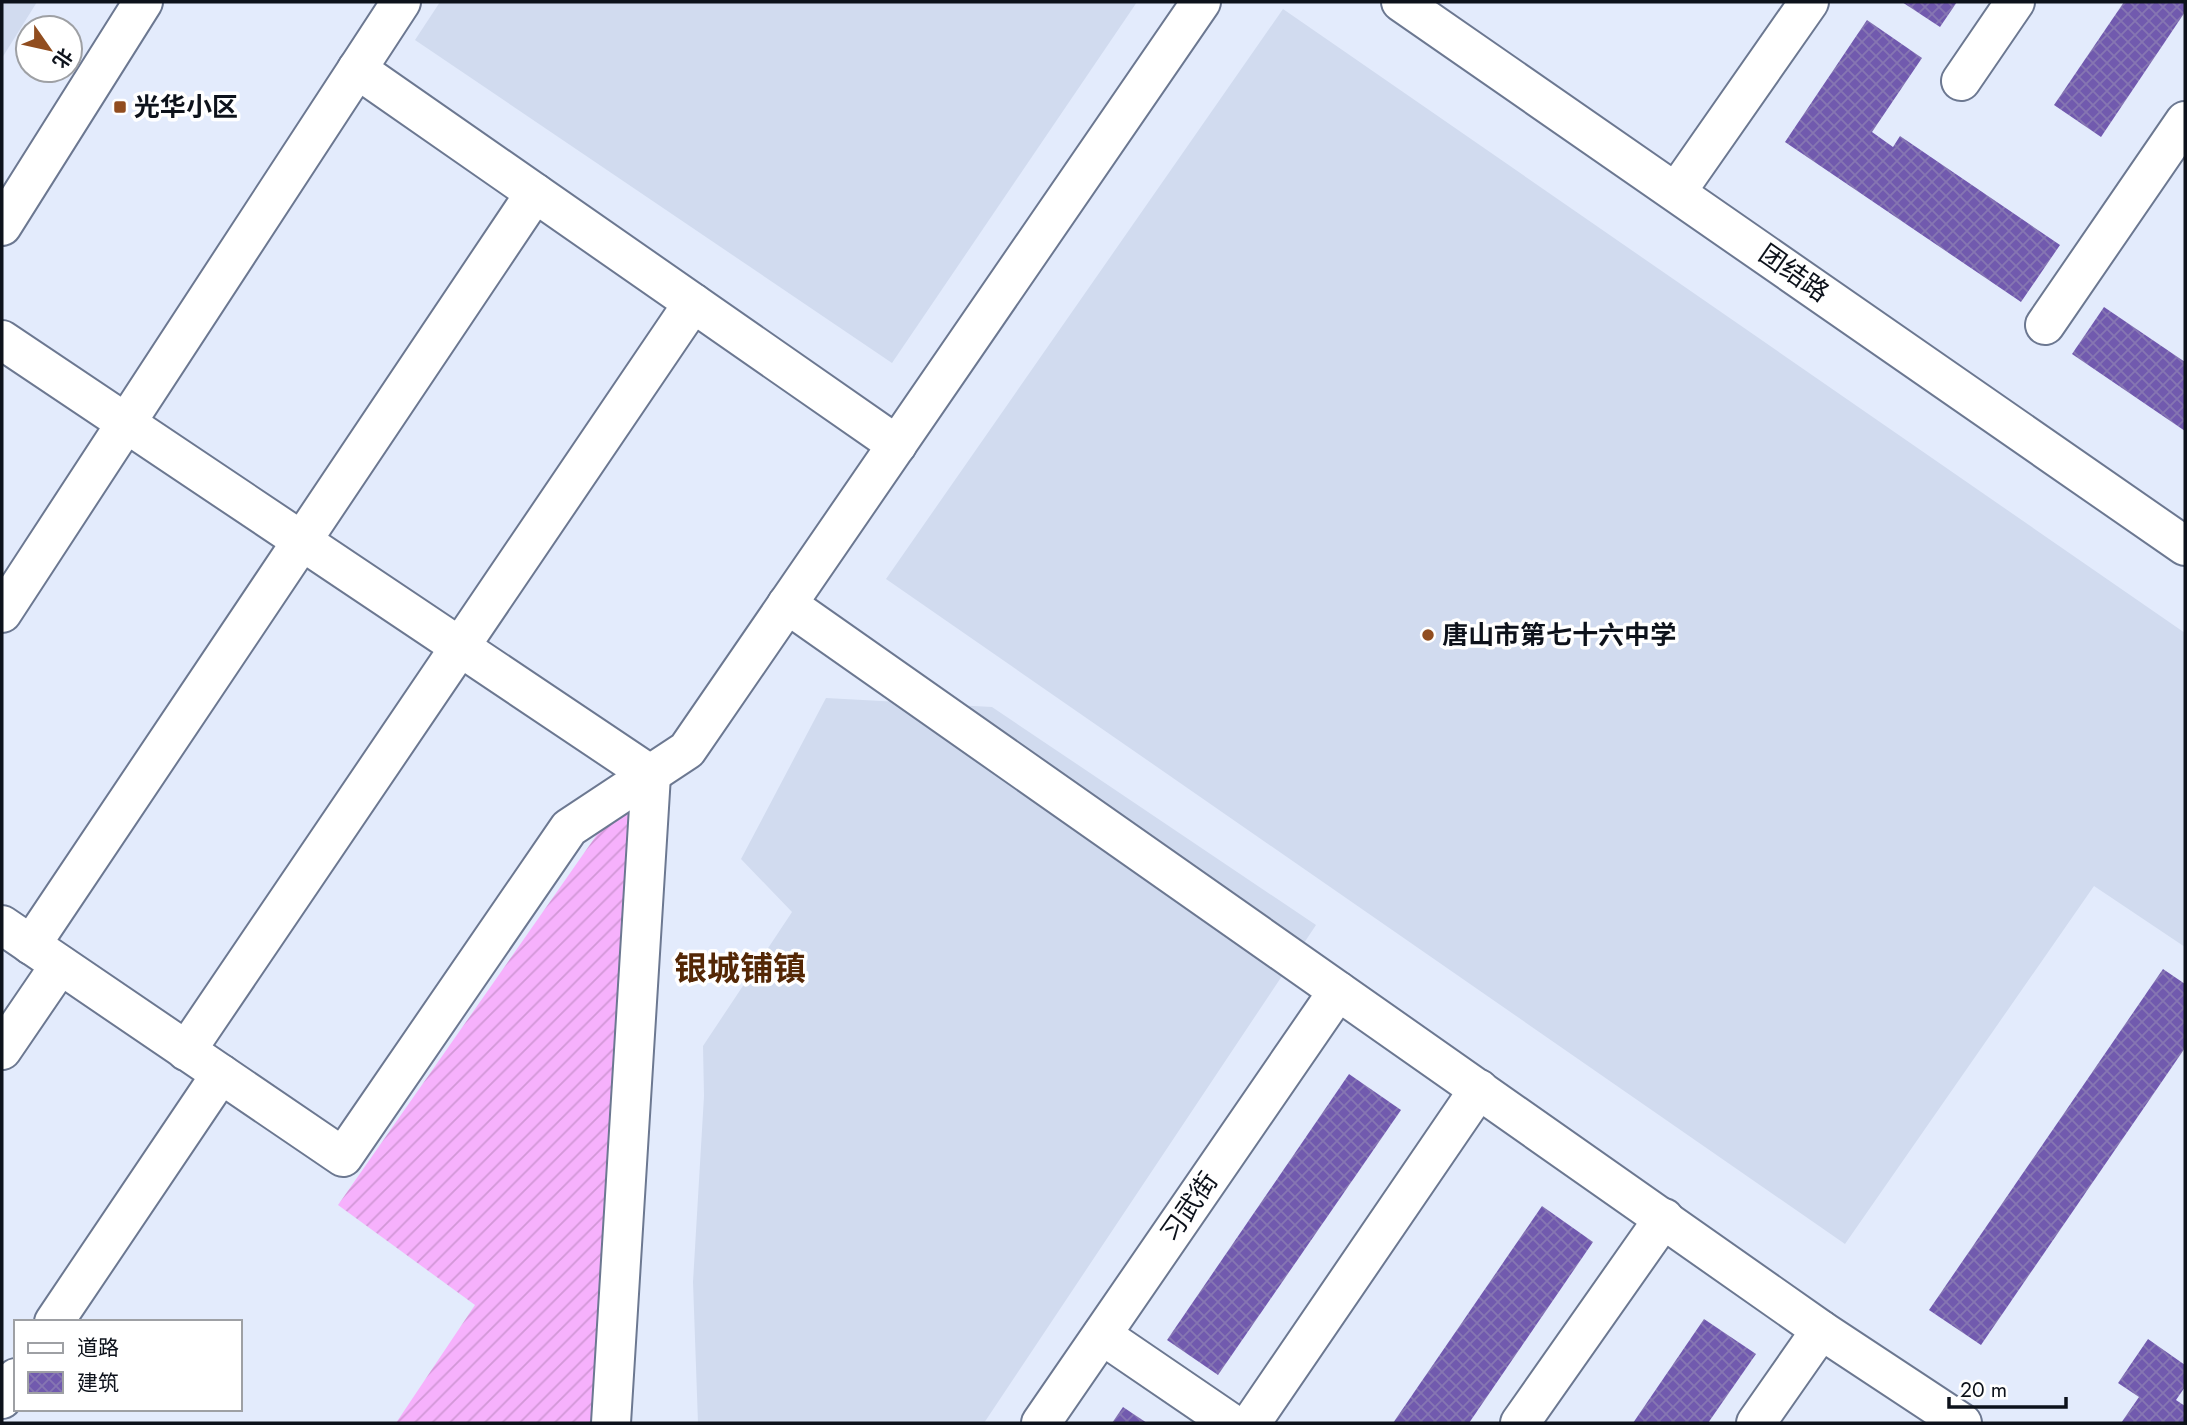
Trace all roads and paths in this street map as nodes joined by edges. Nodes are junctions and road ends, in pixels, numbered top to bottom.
1 (143, 2) edge
2 (401, 2) edge
3 (1200, 2) edge
4 (1401, 2) edge
5 (1809, 2) edge
6 (2015, 2) edge
7 (357, 69) junction
8 (1961, 81) dead end
9 (2185, 121) edge
10 (1677, 191) junction
11 (535, 193) junction
12 (2, 226) edge
13 (693, 303) junction
14 (2045, 325) dead end
15 (2, 341) edge
16 (126, 423) junction
17 (897, 445) junction
18 (303, 542) junction
19 (2185, 546) edge
20 (787, 604) junction
21 (2, 613) edge
22 (459, 647) junction
23 (651, 775) junction
24 (31, 945) edge
25 (1338, 991) junction
26 (2, 1050) edge
27 (186, 1051) junction
28 (221, 1074) junction
29 (1479, 1089) junction
30 (1664, 1218) junction
31 (55, 1320) edge
32 (1821, 1330) junction
33 (1102, 1335) junction
34 (14, 1381) edge
35 (2, 1399) edge
36 (611, 1423) edge
37 (1041, 1423) edge
38 (1230, 1423) edge
39 (1251, 1423) edge
40 (1520, 1423) edge
41 (1756, 1423) edge
42 (1962, 1423) edge

1 - 12 street
2 - 7 street
3 - 17 street
4 - 10 street, 团结路
5 - 10 street
6 - 8 street
7 - 11 street
7 - 16 street
9 - 14 street
10 - 19 street, 团结路
11 - 13 street
11 - 18 street
13 - 17 street
13 - 22 street
15 - 16 street
16 - 18 street
16 - 21 street
17 - 20 street
18 - 22 street
18 - 24 street
20 - 23 street
20 - 25 street
22 - 23 street
22 - 27 street
23 - 28 street
23 - 36 street
24 - 26 street
24 - 27 street
25 - 29 street
25 - 33 street, 习武街
27 - 28 street
28 - 31 street
29 - 30 street
29 - 39 street
30 - 32 street
30 - 40 street
32 - 41 street
32 - 42 street
33 - 37 street, 习武街
33 - 38 street
34 - 35 street

